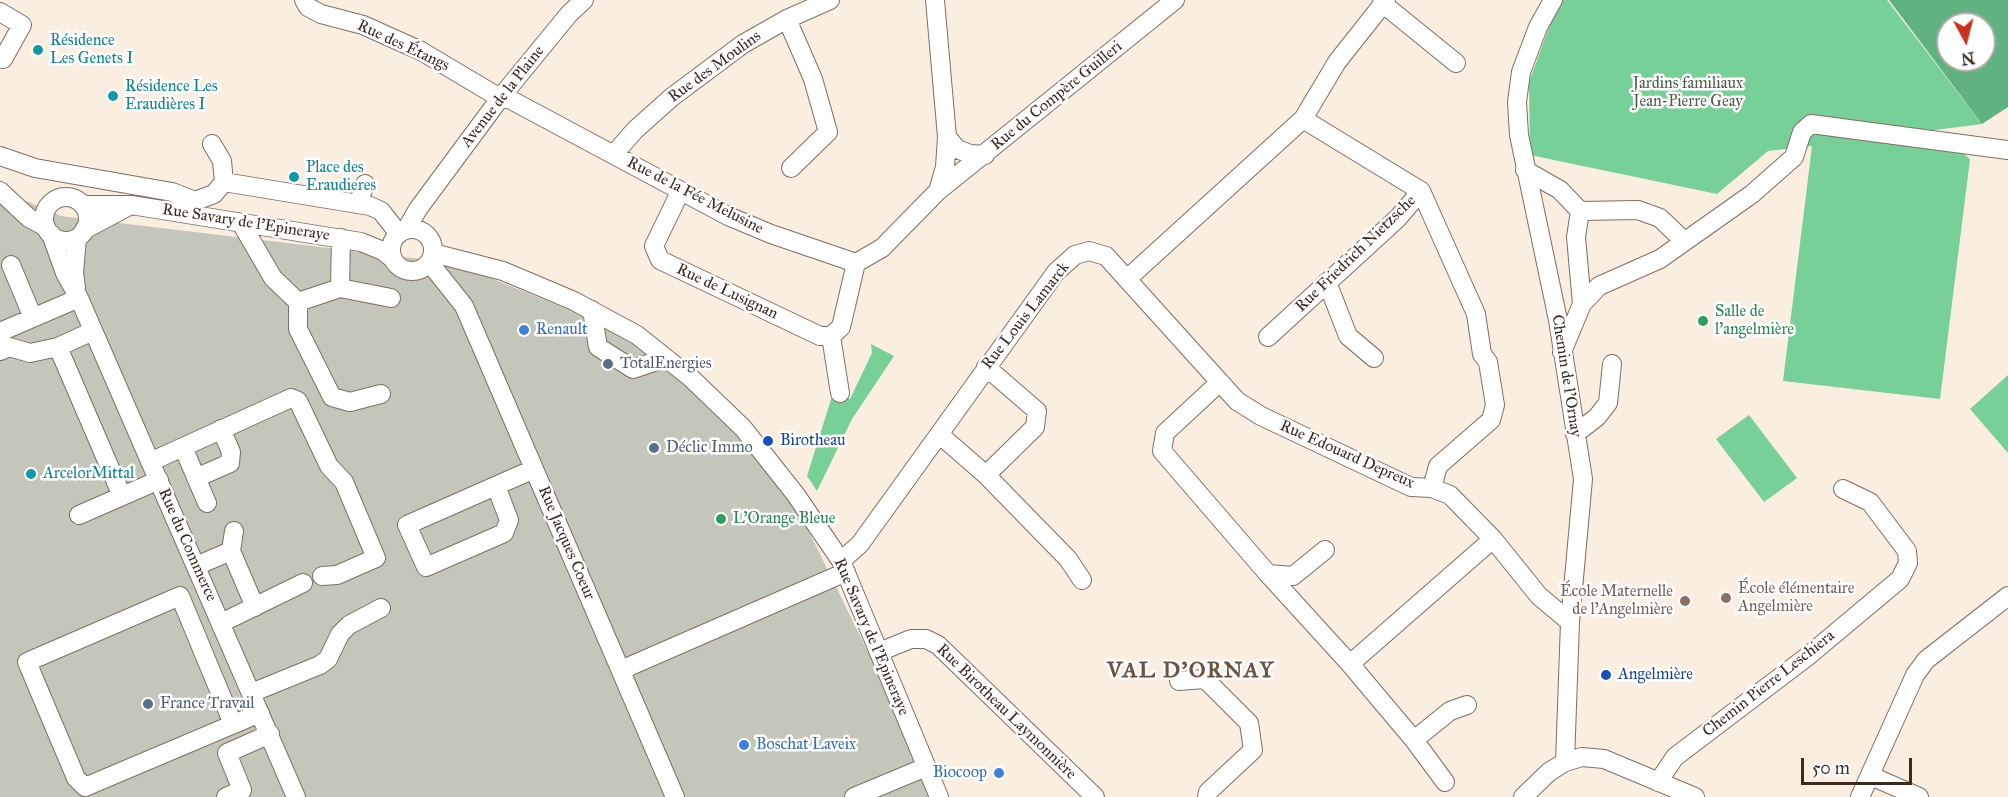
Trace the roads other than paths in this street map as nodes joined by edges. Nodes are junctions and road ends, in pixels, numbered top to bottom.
1 (304, 0) edge
2 (584, 0) edge
3 (830, 0) edge
4 (935, 0) edge
5 (1175, 0) edge
6 (1553, 0) edge
7 (1384, 1) edge
8 (566, 7) edge
9 (0, 12) edge
10 (787, 19) junction
11 (0, 57) edge
12 (1456, 63) dead end
13 (501, 97) junction
14 (1303, 119) junction
15 (947, 137) junction
16 (212, 144) dead end
17 (2008, 150) edge
18 (614, 154) junction
19 (985, 155) junction
20 (0, 156) edge
21 (791, 168) dead end
22 (1525, 170) junction
23 (65, 175) junction
24 (224, 182) junction
25 (364, 184) dead end
26 (938, 191) junction
27 (1421, 191) junction
28 (2, 192) edge
29 (680, 192) junction
30 (427, 197) junction
31 (57, 199) junction
32 (80, 202) junction
33 (358, 204) junction
34 (131, 205) junction
35 (194, 208) junction
36 (1580, 211) junction
37 (241, 223) junction
38 (48, 231) junction
39 (81, 234) junction
40 (400, 234) junction
41 (426, 234) junction
42 (341, 238) junction
43 (1684, 241) junction
44 (361, 242) junction
45 (393, 259) junction
46 (425, 262) junction
47 (856, 263) junction
48 (11, 265) dead end
49 (1127, 279) junction
50 (1327, 282) junction
51 (340, 288) junction
52 (78, 295) junction
53 (391, 298) dead end
54 (298, 302) junction
55 (1582, 304) junction
56 (592, 310) junction
57 (33, 318) junction
58 (93, 331) junction
59 (0, 332) edge
60 (831, 336) junction
61 (1268, 337) dead end
62 (58, 347) junction
63 (0, 351) edge
64 (1562, 354) junction
65 (666, 358) junction
66 (1374, 358) dead end
67 (1612, 364) dead end
68 (986, 367) junction
69 (1220, 382) junction
70 (840, 393) dead end
71 (381, 394) dead end
72 (221, 429) junction
73 (1575, 434) junction
74 (940, 435) junction
75 (183, 447) junction
76 (150, 462) junction
77 (534, 469) junction
78 (986, 475) junction
79 (196, 478) junction
80 (159, 480) junction
81 (496, 486) junction
82 (1432, 489) junction
83 (1843, 489) dead end
84 (122, 496) junction
85 (207, 503) dead end
86 (79, 515) dead end
87 (234, 531) dead end
88 (1493, 539) junction
89 (1325, 550) dead end
90 (231, 551) junction
91 (196, 566) junction
92 (843, 566) junction
93 (1268, 574) junction
94 (322, 576) dead end
95 (1082, 580) dead end
96 (303, 583) dead end
97 (2008, 596) edge
98 (255, 608) junction
99 (381, 609) dead end
100 (1570, 622) junction
101 (221, 623) junction
102 (879, 652) junction
103 (1350, 664) junction
104 (621, 670) junction
105 (1179, 681) dead end
106 (251, 693) junction
107 (1467, 705) dead end
108 (260, 713) junction
109 (233, 724) junction
110 (270, 734) junction
111 (1414, 740) junction
112 (1565, 762) junction
113 (926, 767) junction
114 (1871, 776) junction
115 (1445, 782) dead end
116 (1658, 782) junction
117 (226, 797) edge
118 (296, 797) edge
119 (675, 797) edge
120 (854, 797) edge
121 (939, 797) edge
122 (1095, 797) edge
123 (1207, 797) edge
124 (1523, 797) edge
125 (1695, 797) edge
126 (1860, 797) edge
127 (1919, 797) edge

1 - 13 street, Rue des Étangs
2 - 8 street, Avenue de la Plaine
3 - 10 street, Rue des Moulins
4 - 15 street
5 - 19 street, Rue du Compère Guilleri
6 - 22 street, Chemin de l'Ornay
7 - 12 street
7 - 14 street
8 - 13 street, Avenue de la Plaine
9 - 11 street
10 - 18 street, Rue des Moulins
10 - 21 street
13 - 18 street, Rue de la Fée Melusine
13 - 30 street, Avenue de la Plaine
14 - 27 street, Rue Friedrich Nietzsche
14 - 49 street
15 - 19 street
15 - 26 street
16 - 24 street
17 - 43 street
18 - 29 street, Rue de la Fée Melusine
19 - 26 street, Rue du Compère Guilleri
20 - 23 street
22 - 36 street
22 - 64 street, Chemin de l'Ornay
23 - 32 street
23 - 35 street
24 - 33 street
24 - 35 street
25 - 33 street
26 - 47 street, Rue du Compère Guilleri
27 - 50 street, Rue Friedrich Nietzsche
27 - 82 street
28 - 31 street
28 - 38 street
29 - 47 street, Rue de la Fée Melusine
29 - 60 street, Rue de Lusignan
30 - 40 street, Avenue de la Plaine
30 - 41 street
31 - 32 street
31 - 38 street
32 - 34 street, Rue Savary de l'Epineraye
32 - 39 street
33 - 40 street
34 - 35 street, Rue Savary de l'Epineraye
34 - 39 street
35 - 37 street, Rue Savary de l'Epineraye
36 - 43 street
36 - 55 street
37 - 42 street, Rue Savary de l'Epineraye
37 - 54 street
38 - 39 street
38 - 52 street, Rue du Commerce
39 - 52 street, Rue du Commerce
40 - 41 street, Rue Savary de l'Epineraye
40 - 44 street, Rue Savary de l'Epineraye
40 - 45 street
41 - 46 street
42 - 44 street, Rue Savary de l'Epineraye
42 - 51 street
43 - 55 street
44 - 45 street, Rue Savary de l'Epineraye
45 - 46 street, Rue Savary de l'Epineraye
46 - 56 street, Rue Savary de l'Epineraye
46 - 77 street, Rue Jacques Coeur
47 - 60 street
48 - 57 street
49 - 68 street, Rue Louis Lamarck
49 - 69 street, Rue Edouard Depreux
50 - 61 street, Rue Friedrich Nietzsche
50 - 66 street
51 - 53 street
51 - 54 street
52 - 57 street
52 - 58 street, Rue du Commerce
54 - 71 street
55 - 64 street
56 - 65 street, Rue Savary de l'Epineraye
56 - 65 street
57 - 59 street
58 - 62 street
58 - 76 street, Rue du Commerce
60 - 70 street
62 - 63 street
62 - 84 street
64 - 73 street, Chemin de l'Ornay
65 - 92 street, Rue Savary de l'Epineraye
67 - 73 street
68 - 74 street, Rue Louis Lamarck
68 - 78 street
69 - 82 street, Rue Edouard Depreux
69 - 93 street
72 - 75 street
72 - 79 street
72 - 94 street
73 - 100 street, Chemin de l'Ornay
74 - 78 street
74 - 92 street, Rue Louis Lamarck
75 - 76 street
75 - 79 street
76 - 80 street, Rue du Commerce
77 - 81 street
77 - 104 street, Rue Jacques Coeur
78 - 95 street
79 - 85 street
80 - 84 street
80 - 91 street, Rue du Commerce
81 - 81 street
82 - 88 street, Rue Edouard Depreux
83 - 116 street, Chemin Pierre Leschiera
84 - 86 street
87 - 90 street
88 - 100 street, Rue Edouard Depreux
88 - 103 street
89 - 93 street
90 - 91 street
90 - 98 street
91 - 101 street, Rue du Commerce
92 - 102 street, Rue Savary de l'Epineraye
92 - 104 street
93 - 103 street
96 - 98 street
97 - 114 street
98 - 101 street
99 - 106 street
100 - 112 street, Chemin de l'Ornay
101 - 106 street, Rue du Commerce
102 - 113 street, Rue Savary de l'Epineraye
102 - 122 street, Rue Birotheau Laymonnière
103 - 111 street
104 - 119 street, Rue Jacques Coeur
105 - 123 street
106 - 108 street, Rue du Commerce
107 - 111 street
108 - 109 street
108 - 110 street, Rue du Commerce
109 - 109 street
110 - 117 street
110 - 118 street, Rue du Commerce
111 - 115 street
112 - 116 street
112 - 124 street
113 - 120 street
113 - 121 street, Rue Savary de l'Epineraye
114 - 126 street
114 - 127 street
116 - 125 street

